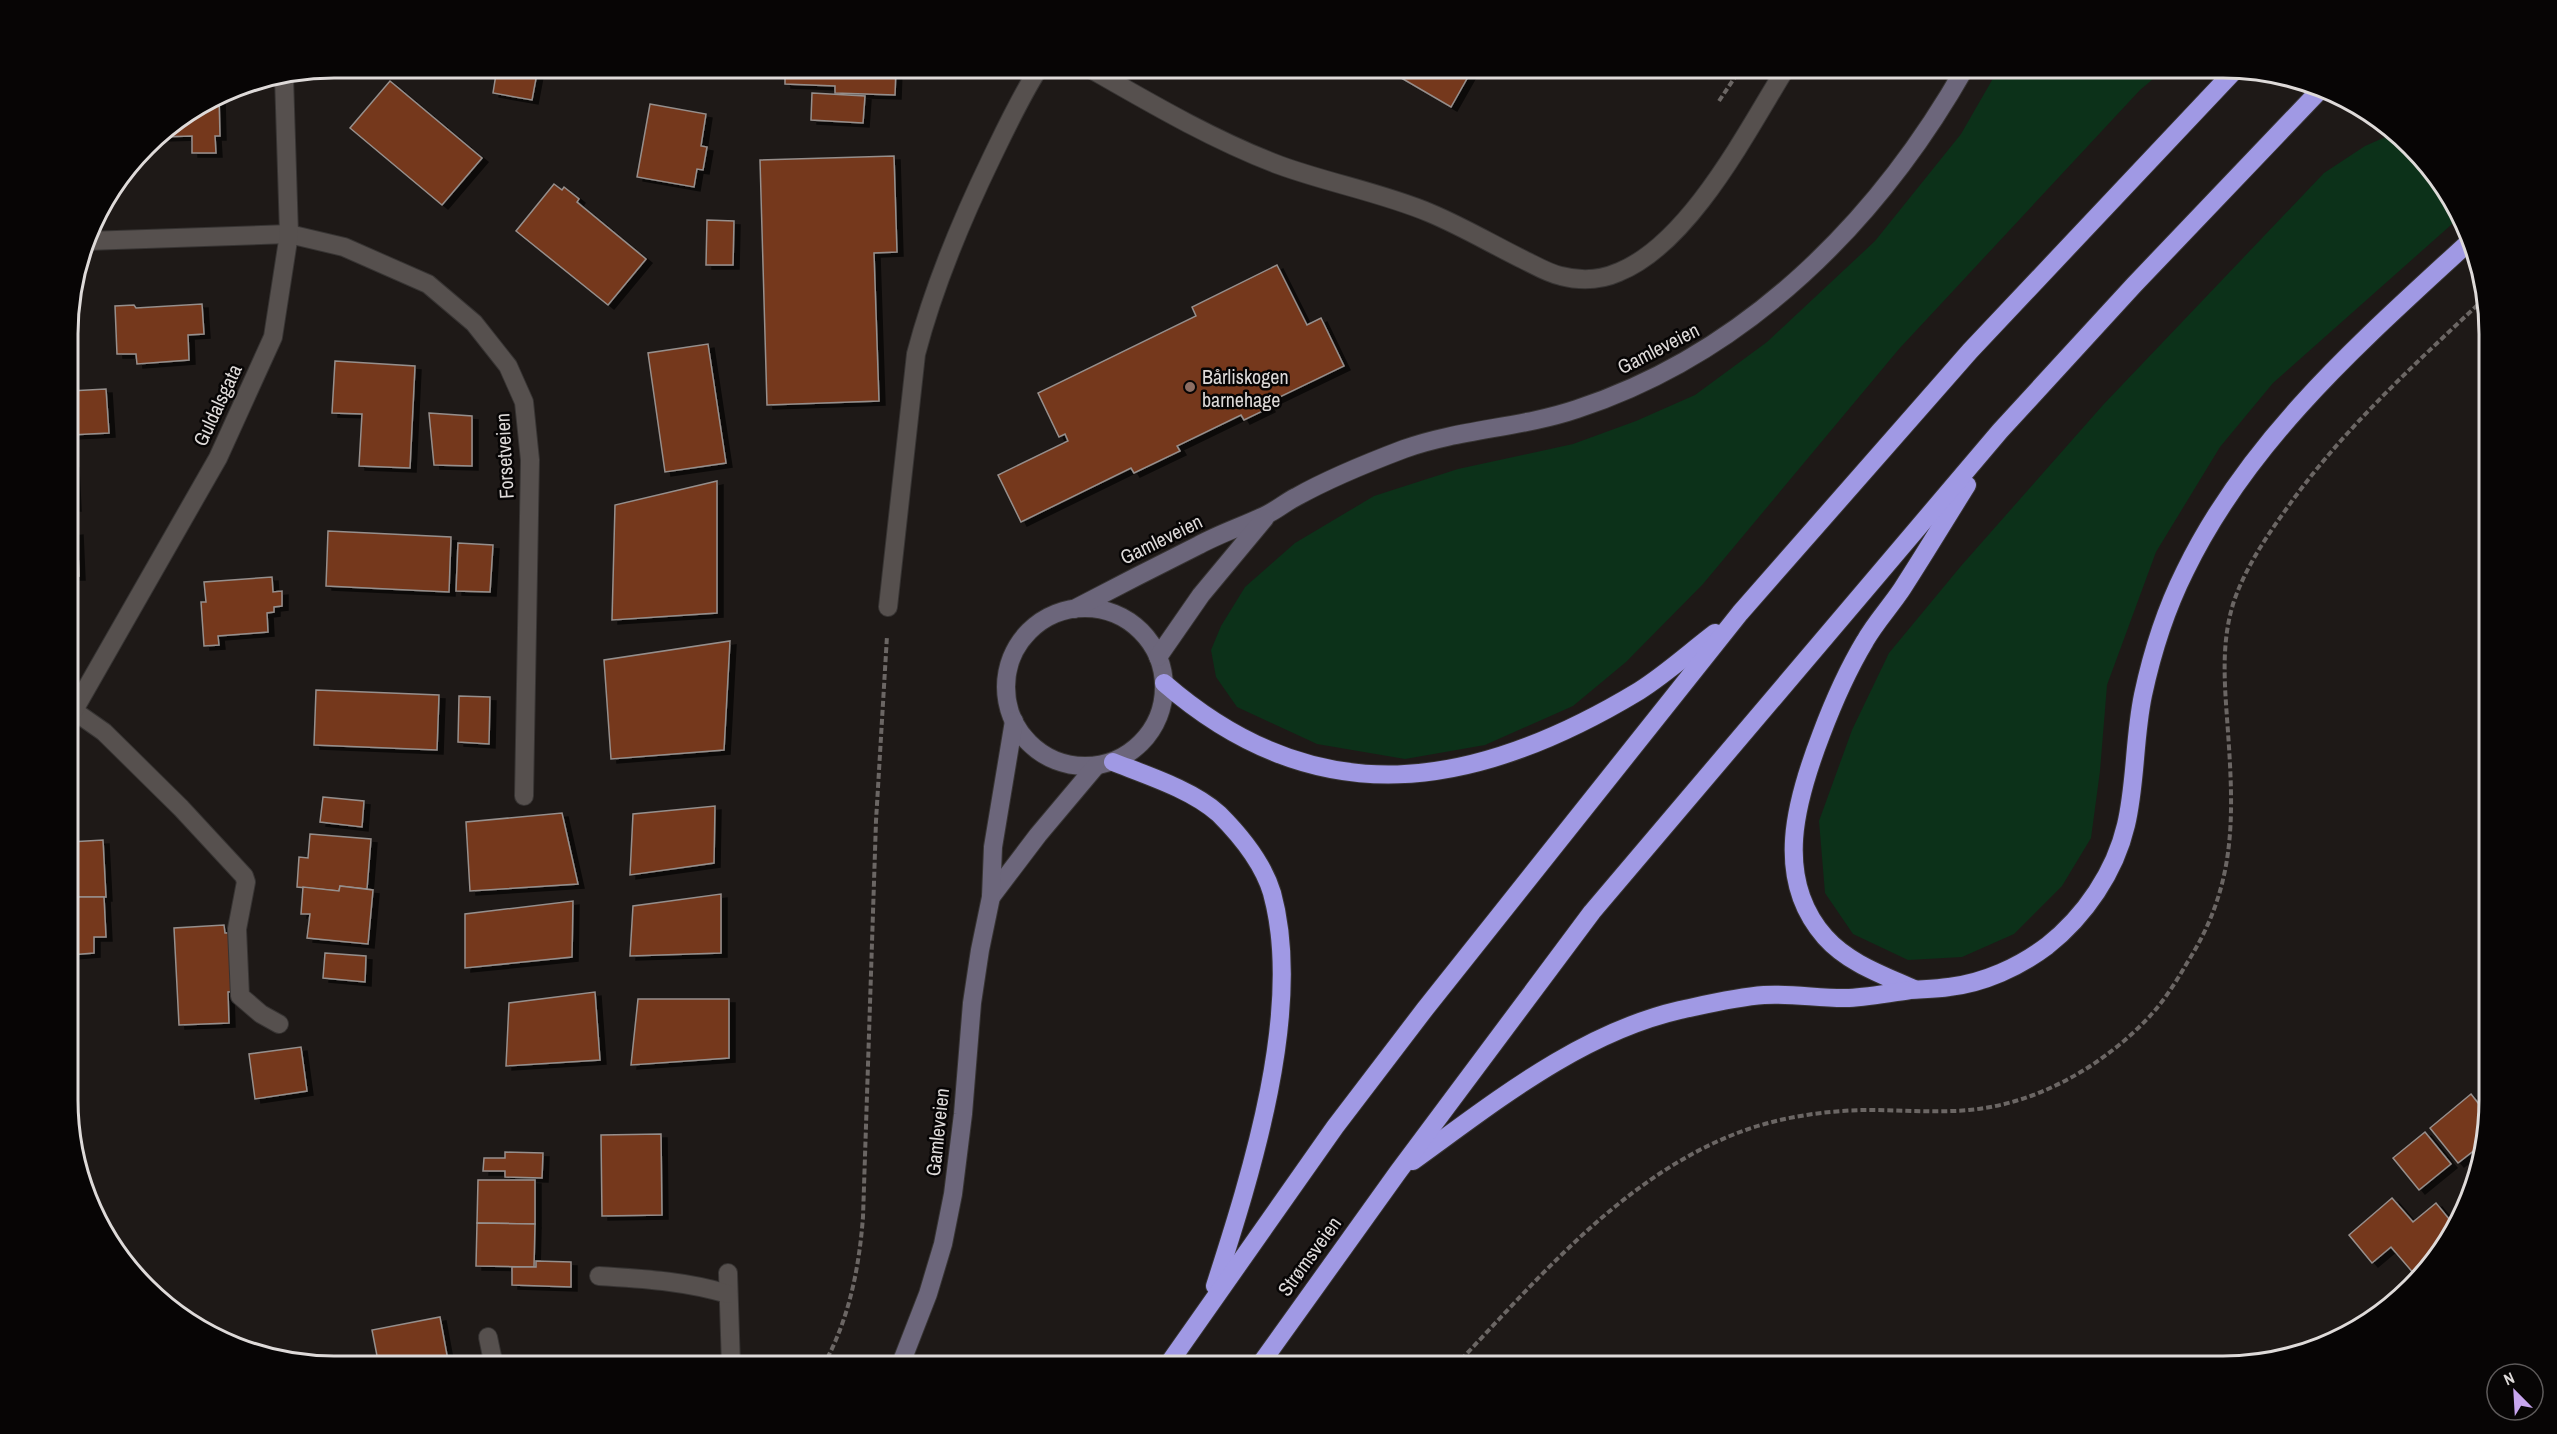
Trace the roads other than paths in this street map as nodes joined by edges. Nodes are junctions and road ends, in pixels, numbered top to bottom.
1 (1033, 78) edge
2 (1106, 78) edge
3 (1780, 78) edge
4 (1959, 78) edge
5 (2227, 78) edge
6 (284, 83) edge
7 (2315, 95) edge
8 (289, 234) junction
9 (95, 241) edge
10 (2464, 247) edge
11 (2000, 431) junction
12 (1269, 513) junction
13 (888, 607) road end
14 (1074, 609) junction
15 (1740, 613) junction
16 (1158, 657) junction
17 (1164, 683) junction
18 (78, 703) edge
19 (78, 717) edge
20 (1014, 721) junction
21 (1105, 764) junction
22 (524, 796) dead end
23 (991, 897) junction
24 (1916, 989) junction
25 (279, 1024) dead end
26 (1398, 1172) junction
27 (728, 1273) dead end
28 (600, 1276) dead end
29 (728, 1294) junction
30 (1209, 1304) junction
31 (488, 1337) dead end
32 (492, 1356) edge
33 (731, 1356) edge
34 (904, 1356) edge
35 (1174, 1356) edge
36 (1265, 1356) edge

1 - 13 street
2 - 3 street
4 - 12 main road, Gamleveien
5 - 15 highway
6 - 8 street, Guldalsgata
7 - 11 highway
8 - 9 street, Forsetveien
8 - 18 street, Guldalsgata
8 - 22 street, Forsetveien
10 - 24 highway
11 - 24 highway
11 - 26 highway, Strømsveien
12 - 14 main road, Gamleveien
12 - 16 main road, Gamleveien
14 - 16 main road
14 - 20 main road
15 - 17 highway
15 - 30 highway
16 - 17 main road
17 - 21 main road
19 - 25 street
20 - 21 main road
20 - 23 main road, Gamleveien
21 - 23 main road, Gamleveien
21 - 30 highway
23 - 34 main road, Gamleveien
24 - 26 highway
26 - 36 highway, Strømsveien
27 - 29 street
28 - 29 street
29 - 33 street
30 - 35 highway
31 - 32 street

